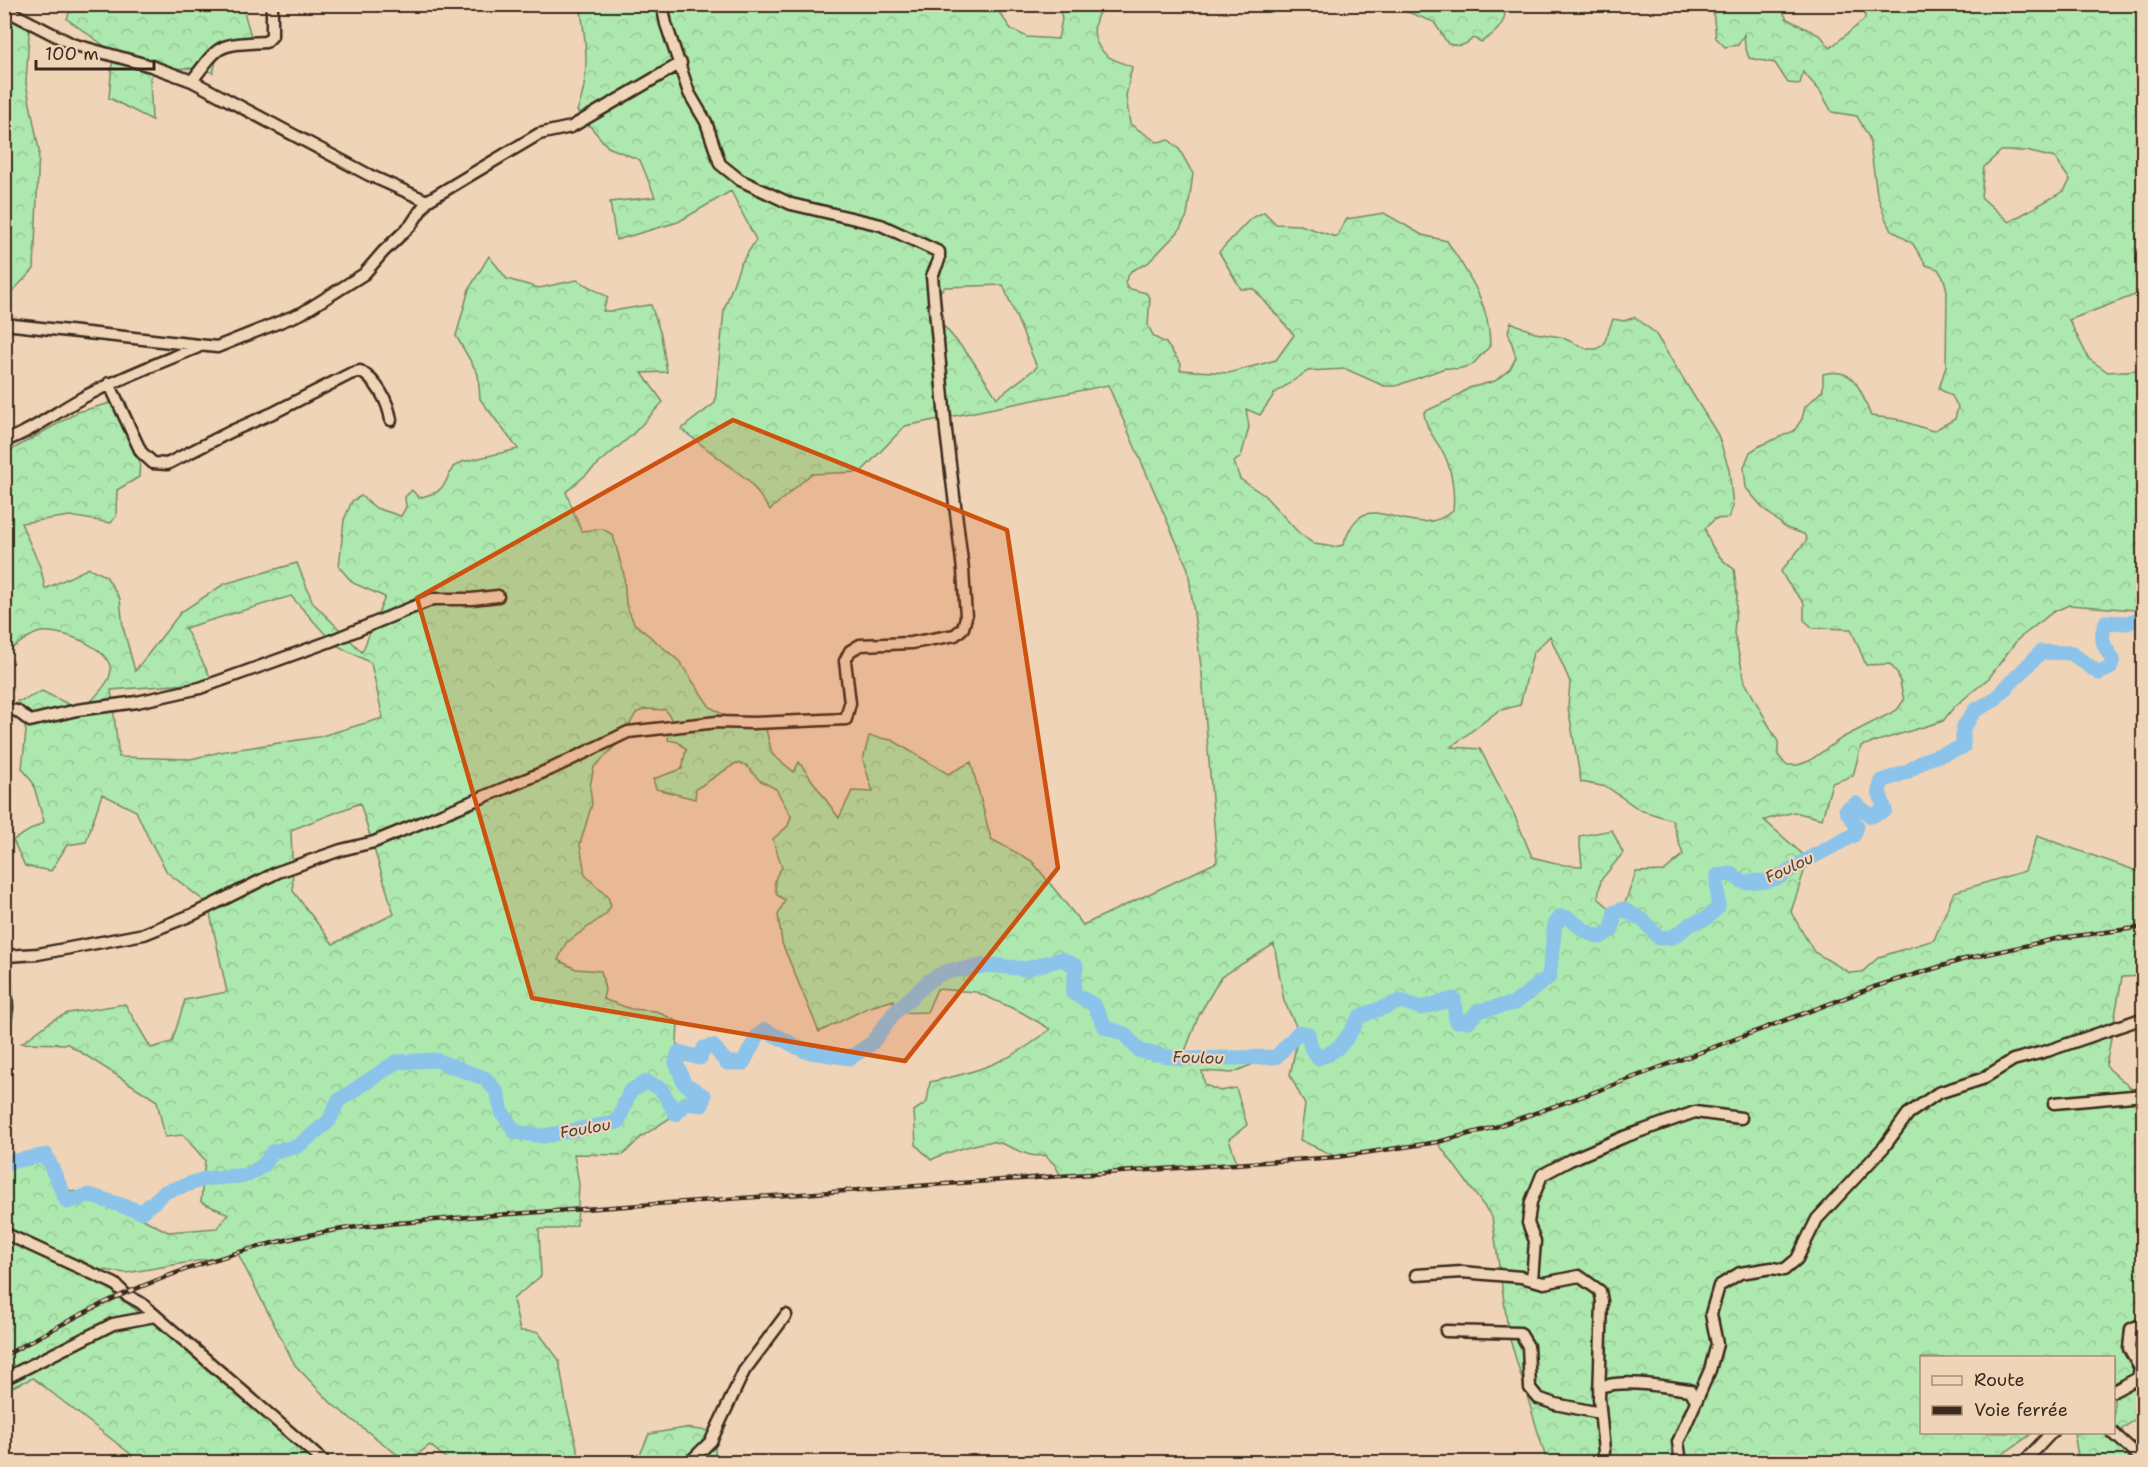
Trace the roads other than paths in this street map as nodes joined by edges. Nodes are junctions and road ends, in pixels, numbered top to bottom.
1 (273, 4) edge
2 (663, 4) edge
3 (4, 9) edge
4 (681, 63) junction
5 (192, 81) junction
6 (427, 201) junction
7 (4, 324) edge
8 (200, 347) junction
9 (109, 383) junction
10 (391, 420) dead end
11 (4, 441) edge
12 (498, 596) dead end
13 (4, 708) edge
14 (5, 954) edge
15 (2144, 1018) edge
16 (4, 1028) edge
17 (2144, 1095) edge
18 (2054, 1103) dead end
19 (1741, 1118) dead end
20 (4, 1233) edge
21 (1416, 1275) dead end
22 (1532, 1280) junction
23 (786, 1314) dead end
24 (155, 1317) junction
25 (2144, 1323) edge
26 (1446, 1331) dead end
27 (4, 1380) edge
28 (1599, 1388) junction
29 (2115, 1390) edge
30 (1696, 1400) junction
31 (1600, 1413) junction
32 (2050, 1434) edge
33 (2114, 1434) edge
34 (2144, 1461) edge
35 (324, 1462) edge
36 (690, 1462) edge
37 (1602, 1462) edge
38 (1682, 1462) edge
39 (2024, 1462) edge

1 - 5 street
2 - 4 street
3 - 5 street
4 - 6 street
4 - 14 street
5 - 6 street
6 - 8 street
7 - 8 street
8 - 9 street
9 - 10 street
9 - 11 street
12 - 13 street
14 - 16 street
15 - 30 street
17 - 18 street
19 - 22 street
20 - 24 street
21 - 22 street
22 - 28 street
23 - 36 street
24 - 27 street
24 - 35 street
25 - 29 street
26 - 31 street
28 - 30 street
28 - 31 street
30 - 38 street
31 - 37 street
32 - 39 street
33 - 34 street

